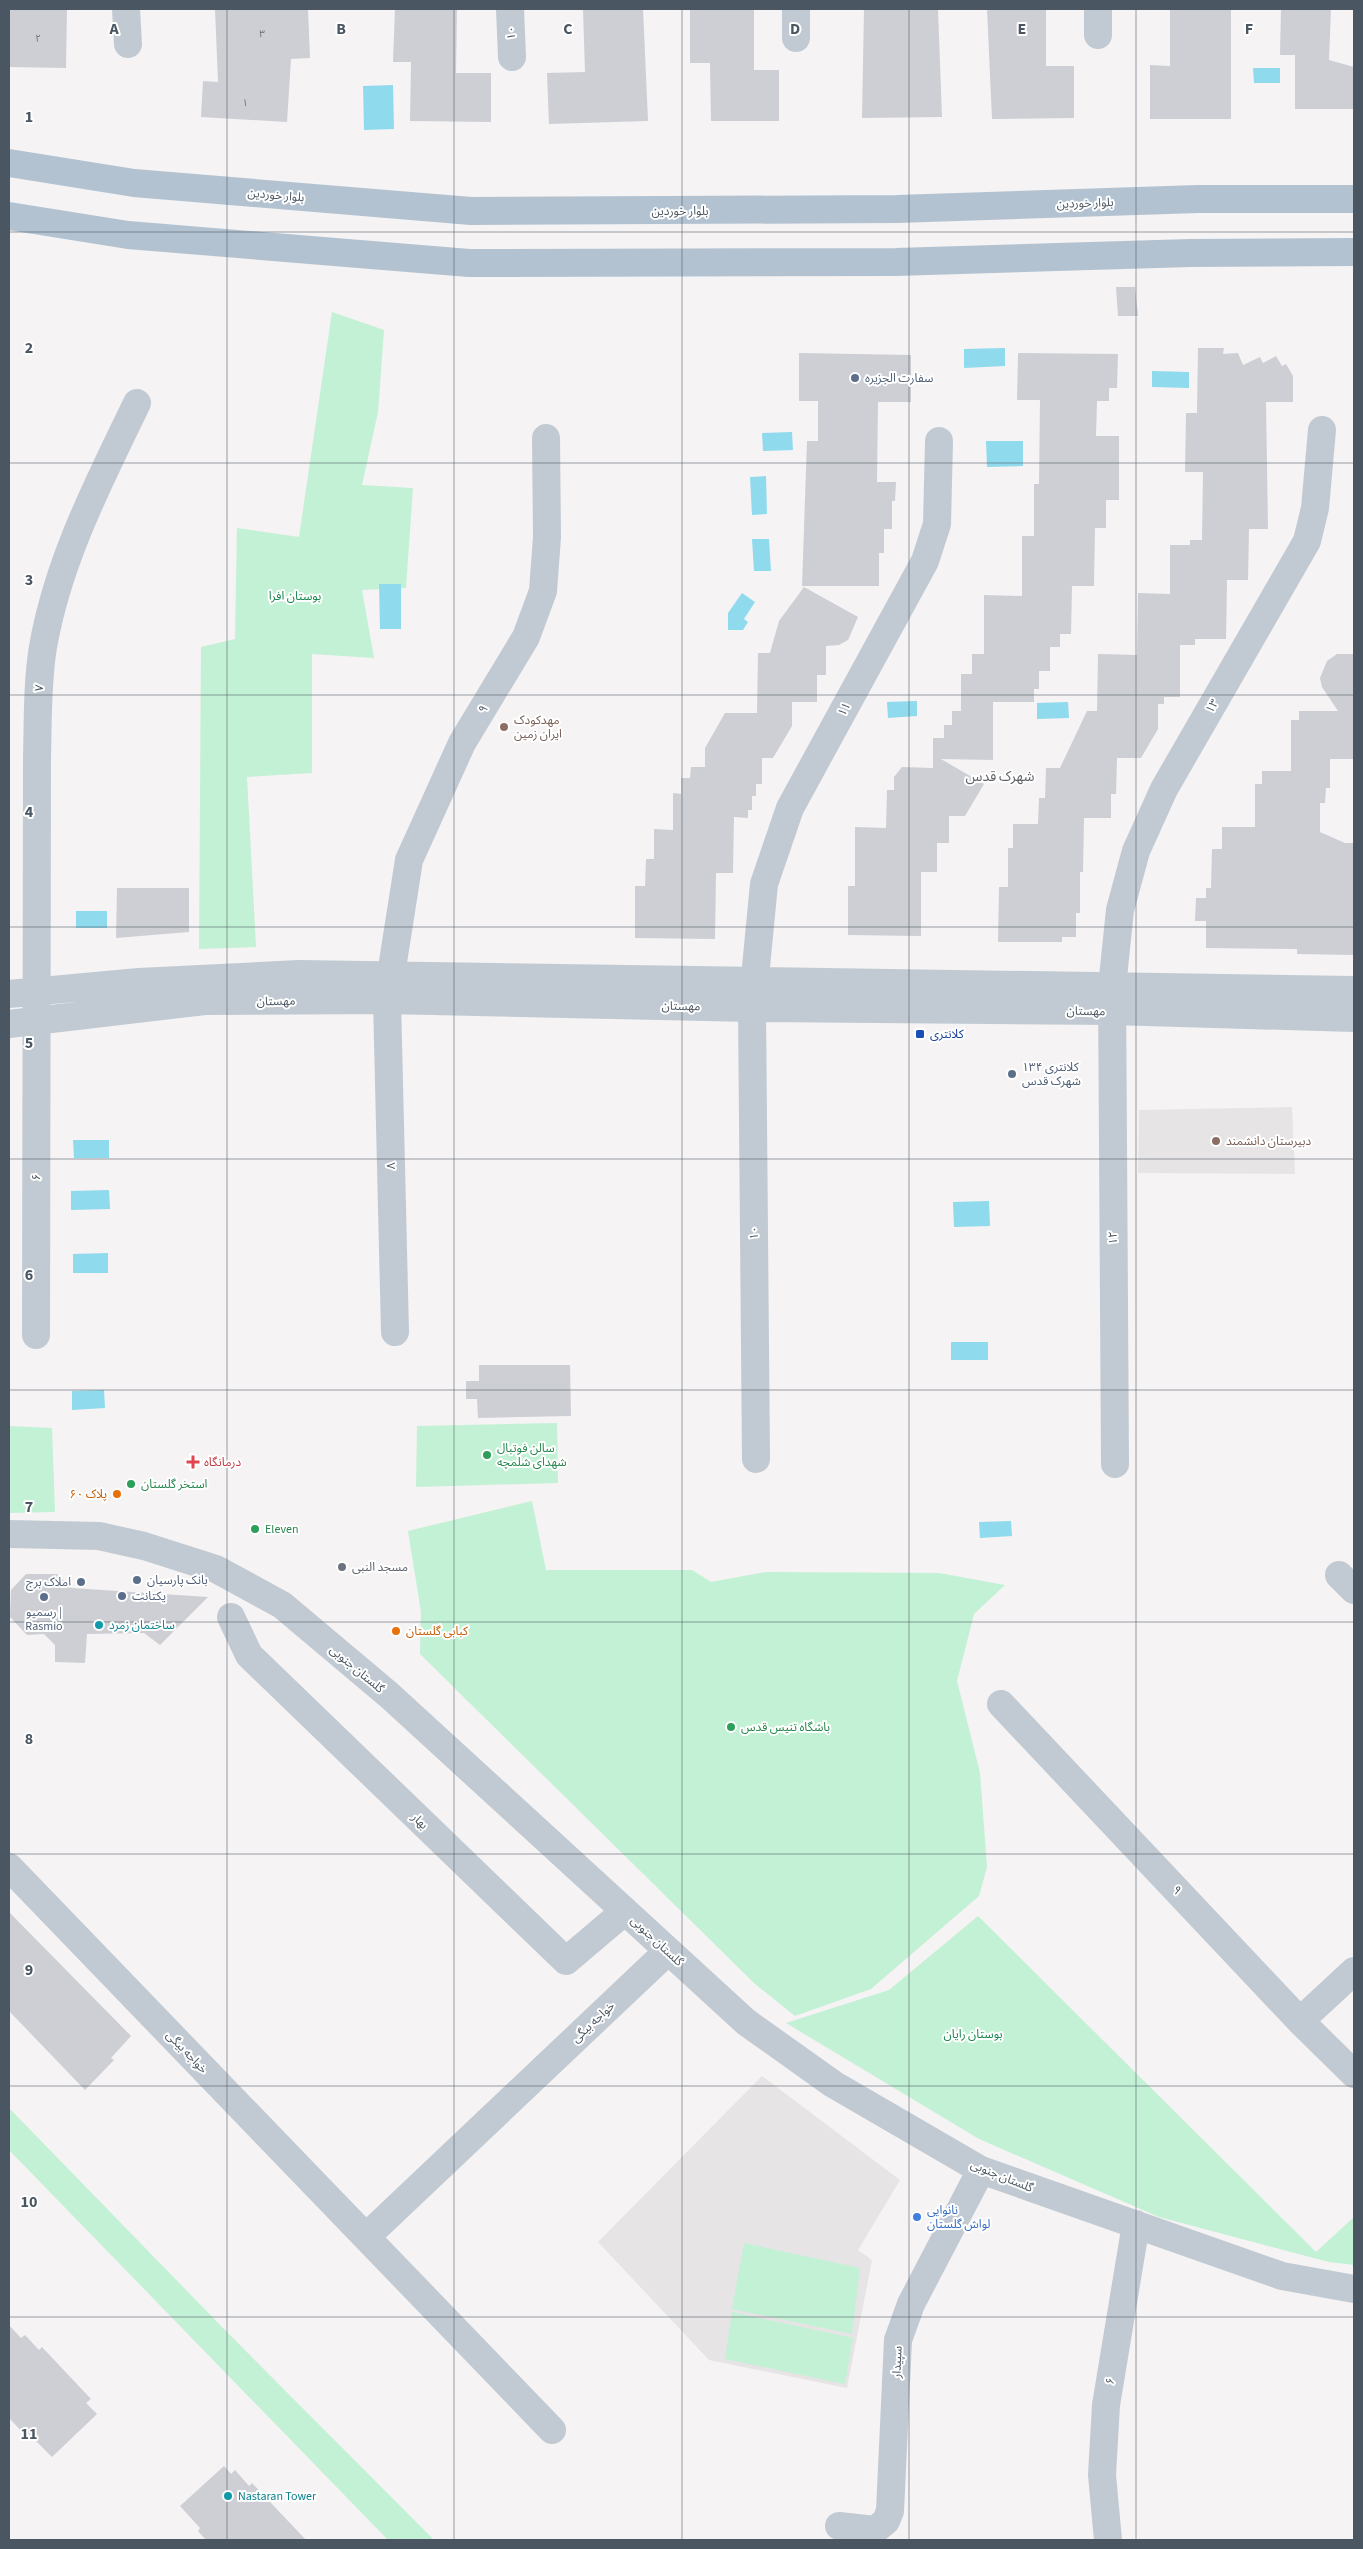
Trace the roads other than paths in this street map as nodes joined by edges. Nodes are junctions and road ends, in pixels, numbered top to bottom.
1 (126, 9) edge
2 (510, 9) edge
3 (796, 9) edge
4 (796, 38) dead end
5 (128, 44) dead end
6 (512, 57) dead end
7 (9, 163) edge
8 (1354, 199) edge
9 (9, 216) edge
10 (1354, 252) edge
11 (137, 403) dead end
12 (1322, 430) dead end
13 (546, 438) dead end
14 (939, 441) dead end
15 (755, 981) junction
16 (389, 988) junction
17 (1354, 990) edge
18 (36, 992) junction
19 (9, 994) edge
20 (1112, 999) junction
21 (752, 1008) junction
22 (1354, 1018) edge
23 (36, 1020) junction
24 (9, 1024) edge
25 (395, 1332) dead end
26 (36, 1335) dead end
27 (756, 1459) dead end
28 (1114, 1464) dead end
29 (9, 1534) edge
30 (231, 1617) dead end
31 (1001, 1704) dead end
32 (9, 1866) edge
33 (624, 1911) junction
34 (668, 1951) junction
35 (1354, 1971) edge
36 (1300, 2021) junction
37 (1354, 2074) edge
38 (981, 2170) junction
39 (1136, 2224) junction
40 (366, 2237) junction
41 (1354, 2289) edge
42 (552, 2430) dead end
43 (839, 2526) dead end
44 (1108, 2540) edge

1 - 5 street
2 - 6 street, ۱۰
3 - 4 street
7 - 8 main road, بلوار خوردین
9 - 10 main road
11 - 18 street, ۷
12 - 20 street, ۱۳
13 - 16 street, ۹
14 - 15 street, ۱۱
15 - 16 street
15 - 20 street
15 - 21 street, ۱۱
16 - 18 street
16 - 21 street, مهستان
16 - 23 street, مهستان
16 - 25 street, ۸
17 - 20 street
18 - 19 street
18 - 23 street, ۷
20 - 21 street, مهستان
20 - 22 street, مهستان
20 - 28 street, ۱۲
21 - 27 street, ۱۰
23 - 24 street, مهستان
23 - 26 street, ۶
29 - 33 street, گلستان جنوبی
30 - 33 street, بهار
31 - 36 street, ۹
32 - 40 street, خواجه بیگی
33 - 34 street, گلستان جنوبی
34 - 38 street, گلستان جنوبی
34 - 40 street, خواجه بیگی
35 - 36 street
36 - 37 street, ۹
38 - 39 street, گلستان جنوبی
38 - 43 street, سپیدار
39 - 41 street, گلستان جنوبی
39 - 44 street, ۶
40 - 42 street, خواجه بیگی

